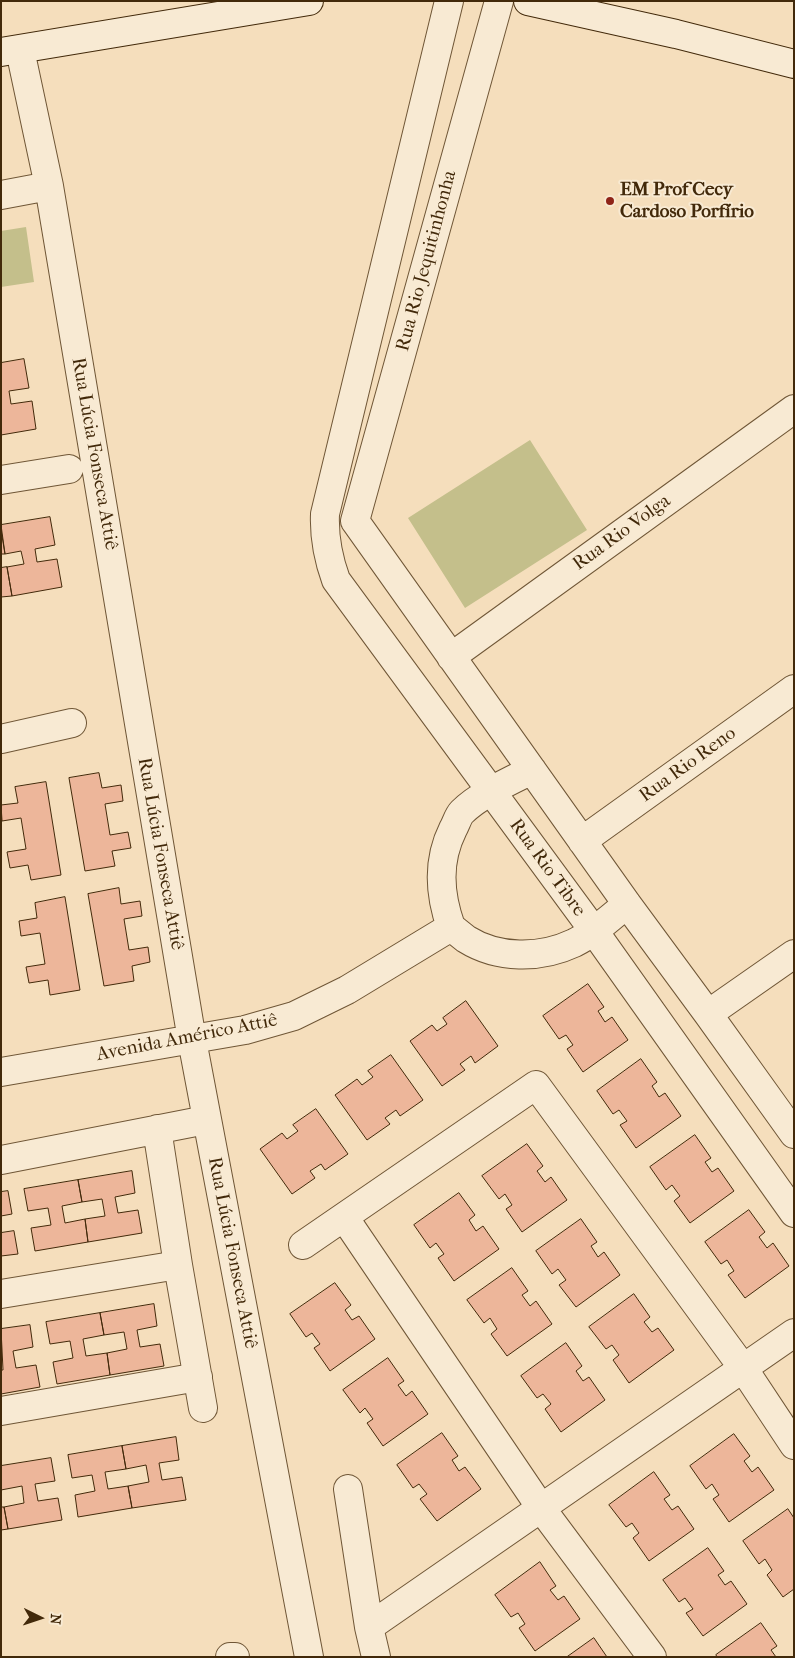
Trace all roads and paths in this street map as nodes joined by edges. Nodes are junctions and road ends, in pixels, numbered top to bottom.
1 (309, 1) edge
2 (449, 1) edge
3 (499, 1) edge
4 (528, 1) edge
5 (10, 51) edge
6 (794, 64) edge
7 (49, 186) junction
8 (1, 195) edge
9 (396, 222) junction
10 (435, 232) junction
11 (794, 410) edge
12 (69, 469) dead end
13 (1, 480) edge
14 (325, 514) junction
15 (356, 521) junction
16 (451, 657) junction
17 (794, 689) edge
18 (72, 723) dead end
19 (1, 739) edge
20 (532, 770) junction
21 (490, 791) junction
22 (582, 841) junction
23 (627, 904) junction
24 (451, 926) junction
25 (594, 931) junction
26 (794, 954) edge
27 (708, 1014) junction
28 (192, 1040) junction
29 (1, 1072) edge
30 (206, 1120) junction
31 (158, 1129) junction
32 (794, 1134) edge
33 (1, 1160) edge
34 (794, 1213) edge
35 (344, 1217) junction
36 (303, 1245) dead end
37 (178, 1265) junction
38 (1, 1294) edge
39 (794, 1333) edge
40 (742, 1368) junction
41 (198, 1377) junction
42 (203, 1408) dead end
43 (1, 1410) edge
44 (794, 1445) edge
45 (348, 1489) dead end
46 (541, 1508) junction
47 (369, 1628) junction
48 (230, 1657) edge
49 (235, 1657) edge
50 (309, 1657) edge
51 (376, 1657) edge
52 (652, 1657) edge

1 - 5 street
2 - 9 street, Rua Rio Jequitinhonha
3 - 10 street, Rua Rio Jequitinhonha
4 - 6 street
5 - 7 street, Rua Lúcia Fonseca Attiê
7 - 8 street
7 - 28 street, Rua Lúcia Fonseca Attiê
9 - 10 street
9 - 14 street, Rua Rio Jequitinhonha
10 - 15 street, Rua Rio Jequitinhonha
11 - 16 street, Rua Rio Volga
12 - 13 street
14 - 15 street
14 - 21 street, Rua Rio Tibre
15 - 16 street
16 - 20 street
17 - 22 street, Rua Rio Reno
18 - 19 street
20 - 21 street
20 - 22 street
21 - 24 street
21 - 25 street, Rua Rio Tibre
22 - 23 street
23 - 25 street
23 - 27 street
24 - 25 street
24 - 28 street, Avenida Américo Attiê
25 - 34 street, Rua Rio Tibre
26 - 27 street
27 - 32 street
28 - 29 street, Avenida Américo Attiê
28 - 30 street, Rua Lúcia Fonseca Attiê
30 - 31 street
30 - 50 street, Rua Lúcia Fonseca Attiê
31 - 33 street
31 - 37 street
35 - 36 street
35 - 40 street
35 - 46 street
37 - 38 street
37 - 41 street
39 - 40 street
40 - 44 street
40 - 46 street
41 - 42 street
41 - 43 street
45 - 47 street
46 - 47 street
46 - 52 street
47 - 51 street
48 - 49 street

